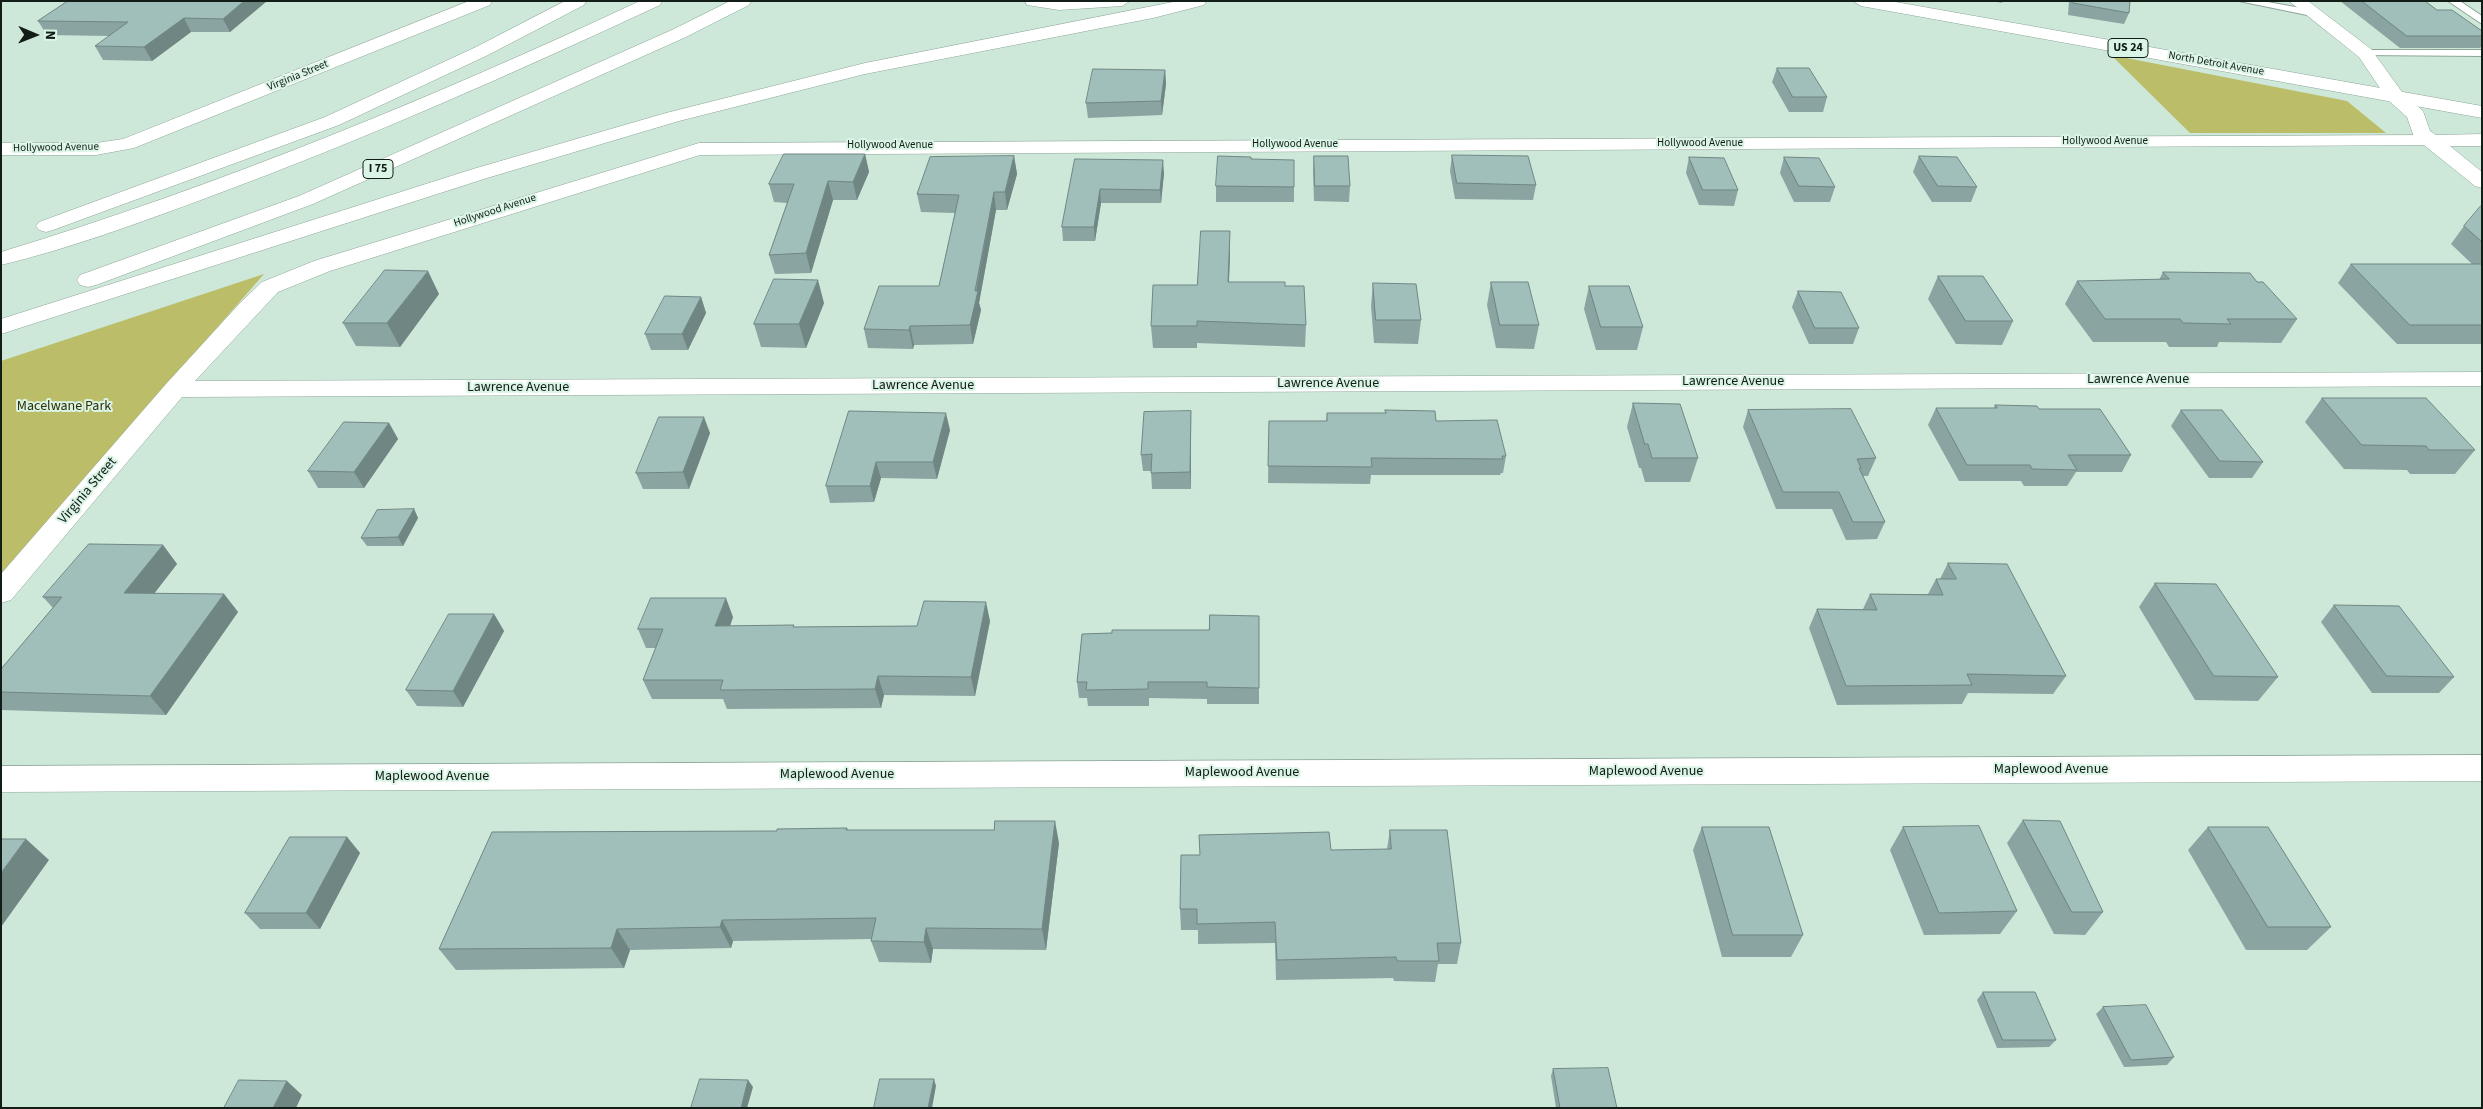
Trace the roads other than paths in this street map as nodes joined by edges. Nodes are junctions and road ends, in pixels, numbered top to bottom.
1 (484, 1) edge
2 (578, 1) edge
3 (654, 1) edge
4 (743, 1) edge
5 (1033, 1) edge
6 (1122, 1) edge
7 (1198, 1) edge
8 (1861, 1) edge
9 (2244, 1) edge
10 (2298, 1) edge
11 (2453, 1) edge
12 (2312, 13) junction
13 (2482, 21) edge
14 (2482, 53) edge
15 (2365, 54) junction
16 (2396, 96) junction
17 (2482, 112) edge
18 (2482, 140) edge
19 (2431, 141) junction
20 (111, 148) joint
21 (1, 149) edge
22 (2481, 181) edge
23 (1, 243) edge
24 (1, 258) edge
25 (1, 309) edge
26 (1, 327) edge
27 (2482, 379) edge
28 (175, 389) junction
29 (1, 594) edge
30 (2482, 768) edge
31 (1, 779) edge

1 - 20 main road, Virginia Street
2 - 23 main road
3 - 24 main road
4 - 25 main road, I 75
5 - 6 main road
7 - 26 main road
8 - 16 main road, North Detroit Avenue / US 24
9 - 12 lane
10 - 12 main road
11 - 13 lane
12 - 15 main road
14 - 15 lane
15 - 16 main road
16 - 17 main road, North Detroit Avenue / US 24
16 - 19 main road
18 - 19 main road, Hollywood Avenue
19 - 22 main road
19 - 28 main road, Hollywood Avenue
20 - 21 main road, Hollywood Avenue
27 - 28 main road, Lawrence Avenue
28 - 29 main road, Virginia Street
30 - 31 main road, Maplewood Avenue

